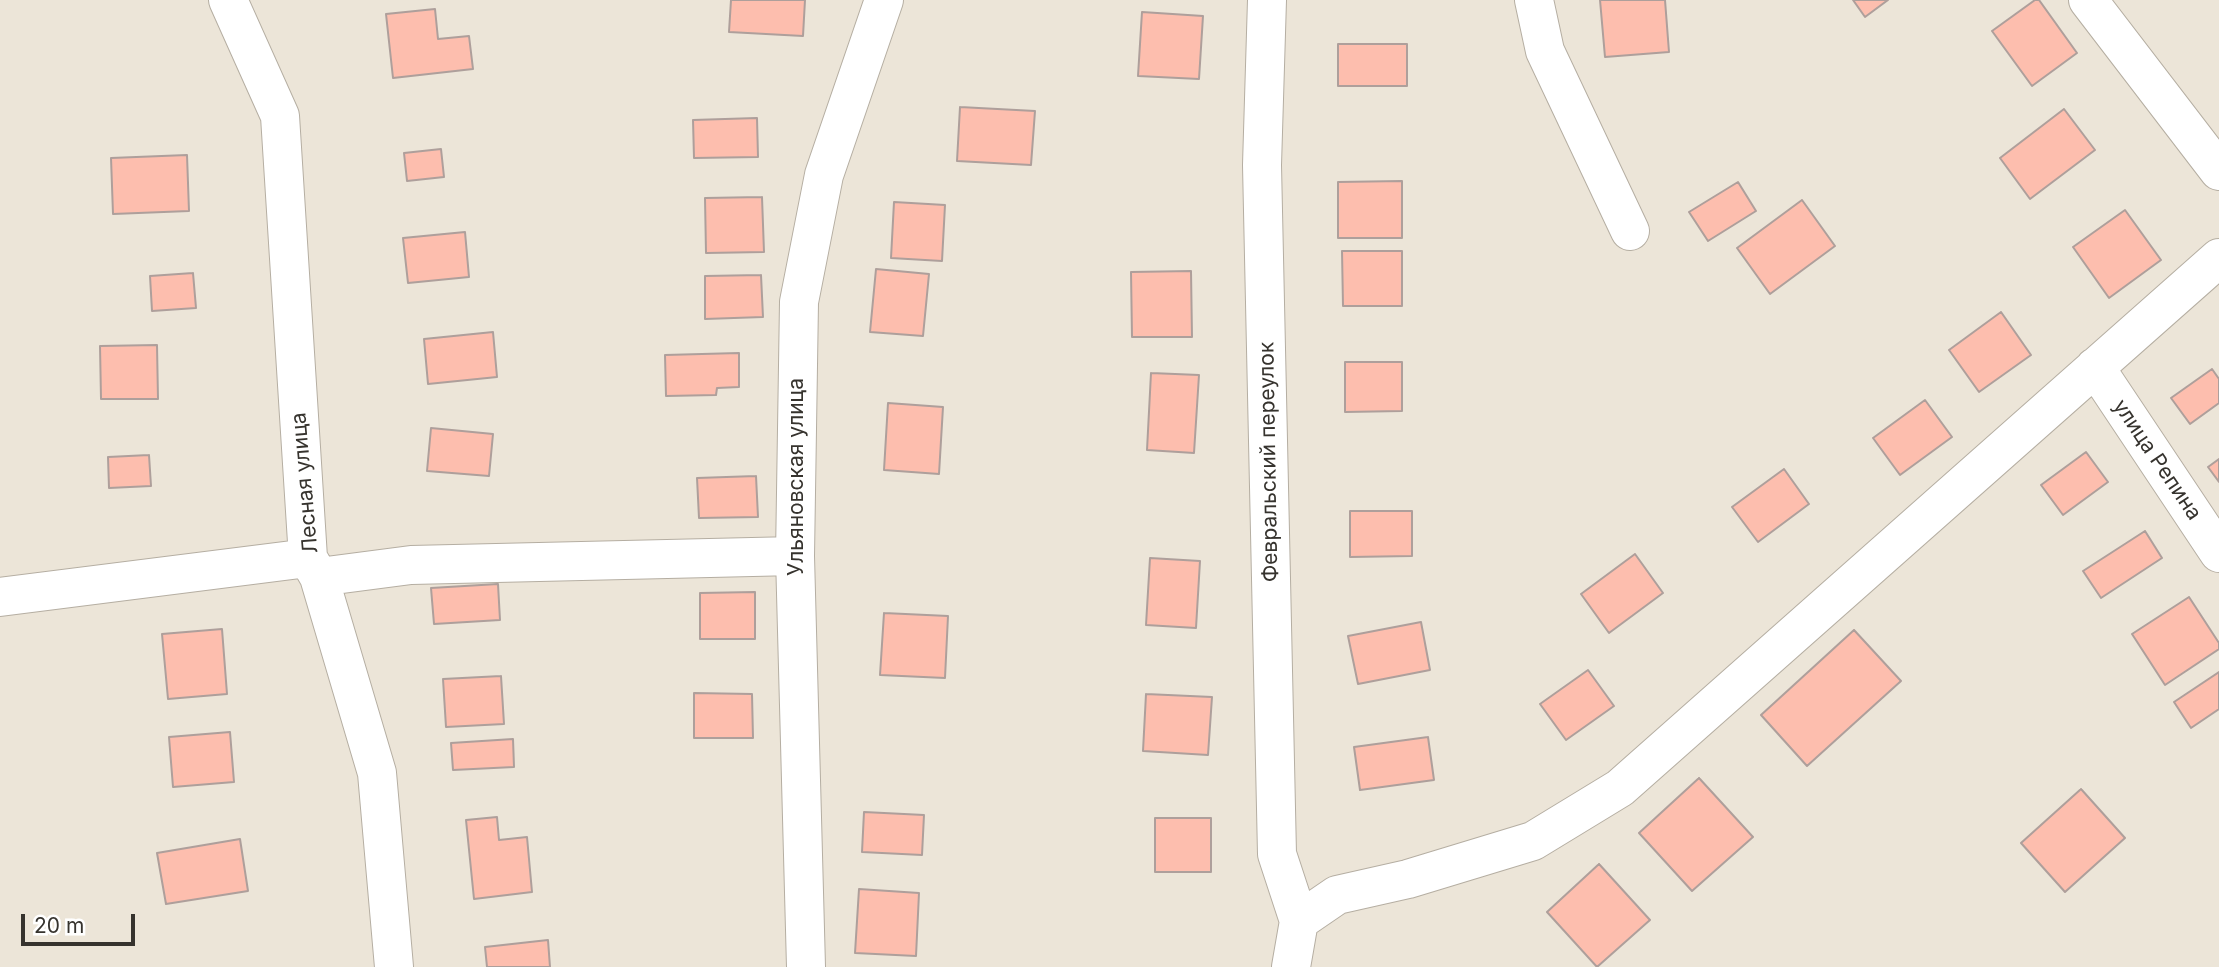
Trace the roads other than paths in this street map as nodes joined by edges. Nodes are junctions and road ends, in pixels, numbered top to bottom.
1 (228, 0) edge
2 (884, 0) edge
3 (1267, 0) edge
4 (1534, 0) edge
5 (2088, 0) edge
6 (2219, 171) edge
7 (1630, 231) dead end
8 (2219, 258) edge
9 (2095, 367) junction
10 (2219, 553) edge
11 (795, 556) junction
12 (314, 567) junction
13 (0, 597) edge
14 (1299, 922) junction
15 (394, 967) edge
16 (806, 967) edge
17 (1291, 967) edge

1 - 12 street, Лесная улица
2 - 11 street, Ульяновская улица
3 - 14 street, Февральский переулок
4 - 7 street
5 - 6 street
8 - 9 street
9 - 10 street, улица Репина
9 - 14 street
11 - 12 street
11 - 16 street, Ульяновская улица
12 - 13 street
12 - 15 street, Лесная улица
14 - 17 street

